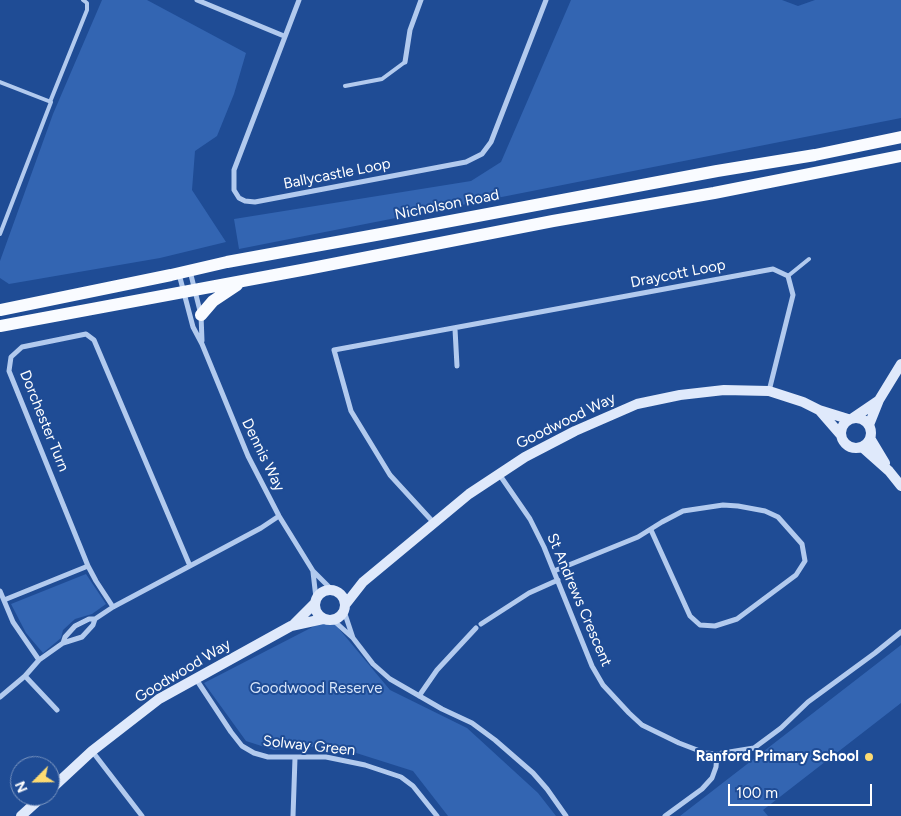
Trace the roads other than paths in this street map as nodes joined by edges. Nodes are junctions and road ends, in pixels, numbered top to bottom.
1 (83, 0) edge
2 (197, 0) edge
3 (299, 0) edge
4 (421, 0) edge
5 (546, 0) edge
6 (284, 36) junction
7 (405, 62) joint
8 (0, 82) edge
9 (345, 86) dead end
10 (50, 102) junction
11 (899, 137) edge
12 (901, 158) edge
13 (0, 234) edge
14 (809, 259) dead end
15 (184, 272) junction
16 (788, 276) junction
17 (243, 281) junction
18 (189, 291) junction
19 (0, 310) edge
20 (201, 315) junction
21 (0, 326) edge
22 (455, 328) junction
23 (202, 344) junction
24 (901, 364) edge
25 (458, 366) dead end
26 (769, 391) junction
27 (879, 400) junction
28 (819, 410) junction
29 (851, 419) junction
30 (869, 425) junction
31 (840, 434) junction
32 (870, 438) junction
33 (862, 447) junction
34 (889, 471) junction
35 (499, 474) junction
36 (901, 486) edge
37 (279, 516) junction
38 (435, 523) junction
39 (651, 530) junction
40 (88, 566) junction
41 (190, 566) junction
42 (313, 571) junction
43 (554, 571) junction
44 (558, 580) junction
45 (363, 582) junction
46 (0, 591) edge
47 (335, 591) junction
48 (4, 600) junction
49 (316, 601) junction
50 (113, 607) junction
51 (345, 608) junction
52 (95, 619) junction
53 (328, 620) junction
54 (481, 624) dead end
55 (291, 626) junction
56 (476, 628) dead end
57 (901, 632) edge
58 (353, 638) junction
59 (63, 643) junction
60 (40, 660) junction
61 (24, 676) junction
62 (196, 678) junction
63 (419, 696) junction
64 (0, 697) edge
65 (57, 710) dead end
66 (92, 751) junction
67 (717, 754) junction
68 (295, 758) junction
69 (60, 781) edge
70 (32, 806) edge
71 (21, 816) edge
72 (142, 816) edge
73 (293, 816) edge
74 (437, 816) edge
75 (566, 816) edge
76 (665, 816) edge

1 - 10 lane
2 - 6 street
3 - 6 street, Ballycastle Loop
4 - 7 street
5 - 6 street, Ballycastle Loop
7 - 9 lane
8 - 10 lane
10 - 13 lane
11 - 12 street
11 - 15 main road, Nicholson Road
12 - 17 main road
14 - 16 lane
15 - 18 street, Dennis Way
15 - 18 street, Dennis Way
15 - 19 main road, Nicholson Road
16 - 22 street, Draycott Loop
16 - 26 street
17 - 18 main road
17 - 20 main road
18 - 20 street, Dennis Way
18 - 21 main road
18 - 23 street, Dennis Way
20 - 23 street, Dennis Way
22 - 25 street
22 - 38 street, Draycott Loop
23 - 37 street, Dennis Way
24 - 27 street
26 - 28 street, Goodwood Way
26 - 35 street, Goodwood Way
27 - 29 street
27 - 30 street
28 - 29 street, Goodwood Way
28 - 31 street, Goodwood Way
29 - 30 street
29 - 31 street
30 - 32 street
31 - 33 street
32 - 33 street
32 - 34 street
33 - 34 street
34 - 36 street
35 - 38 street, Goodwood Way
35 - 43 street, St Andrews Crescent
37 - 41 street
37 - 42 street, Dennis Way
38 - 45 street, Goodwood Way
39 - 39 street
39 - 43 street
40 - 41 street, Dorchester Turn
40 - 48 street
40 - 50 street, Dorchester Turn
41 - 50 street
42 - 47 street, Dennis Way
42 - 49 street, Dennis Way
43 - 44 street, St Andrews Crescent
44 - 54 street
44 - 67 street, St Andrews Crescent
45 - 47 street, Goodwood Way
45 - 51 street, Goodwood Way
46 - 48 street
47 - 49 street, Goodwood Way
47 - 51 street
48 - 60 street
49 - 53 street
49 - 55 street, Goodwood Way
50 - 52 street
51 - 53 street, Goodwood Way
51 - 58 street
52 - 59 street
52 - 59 street
53 - 55 street, Goodwood Way
53 - 58 street
55 - 62 street, Goodwood Way
56 - 63 street
57 - 67 street, St Andrews Crescent
58 - 63 street
59 - 60 street
60 - 61 street
61 - 64 street
61 - 65 street
62 - 66 street, Goodwood Way
62 - 68 street, Solway Green
63 - 75 street
66 - 69 street, Goodwood Way
66 - 72 street
67 - 76 street
68 - 73 street
68 - 74 street, Solway Green
70 - 71 street

